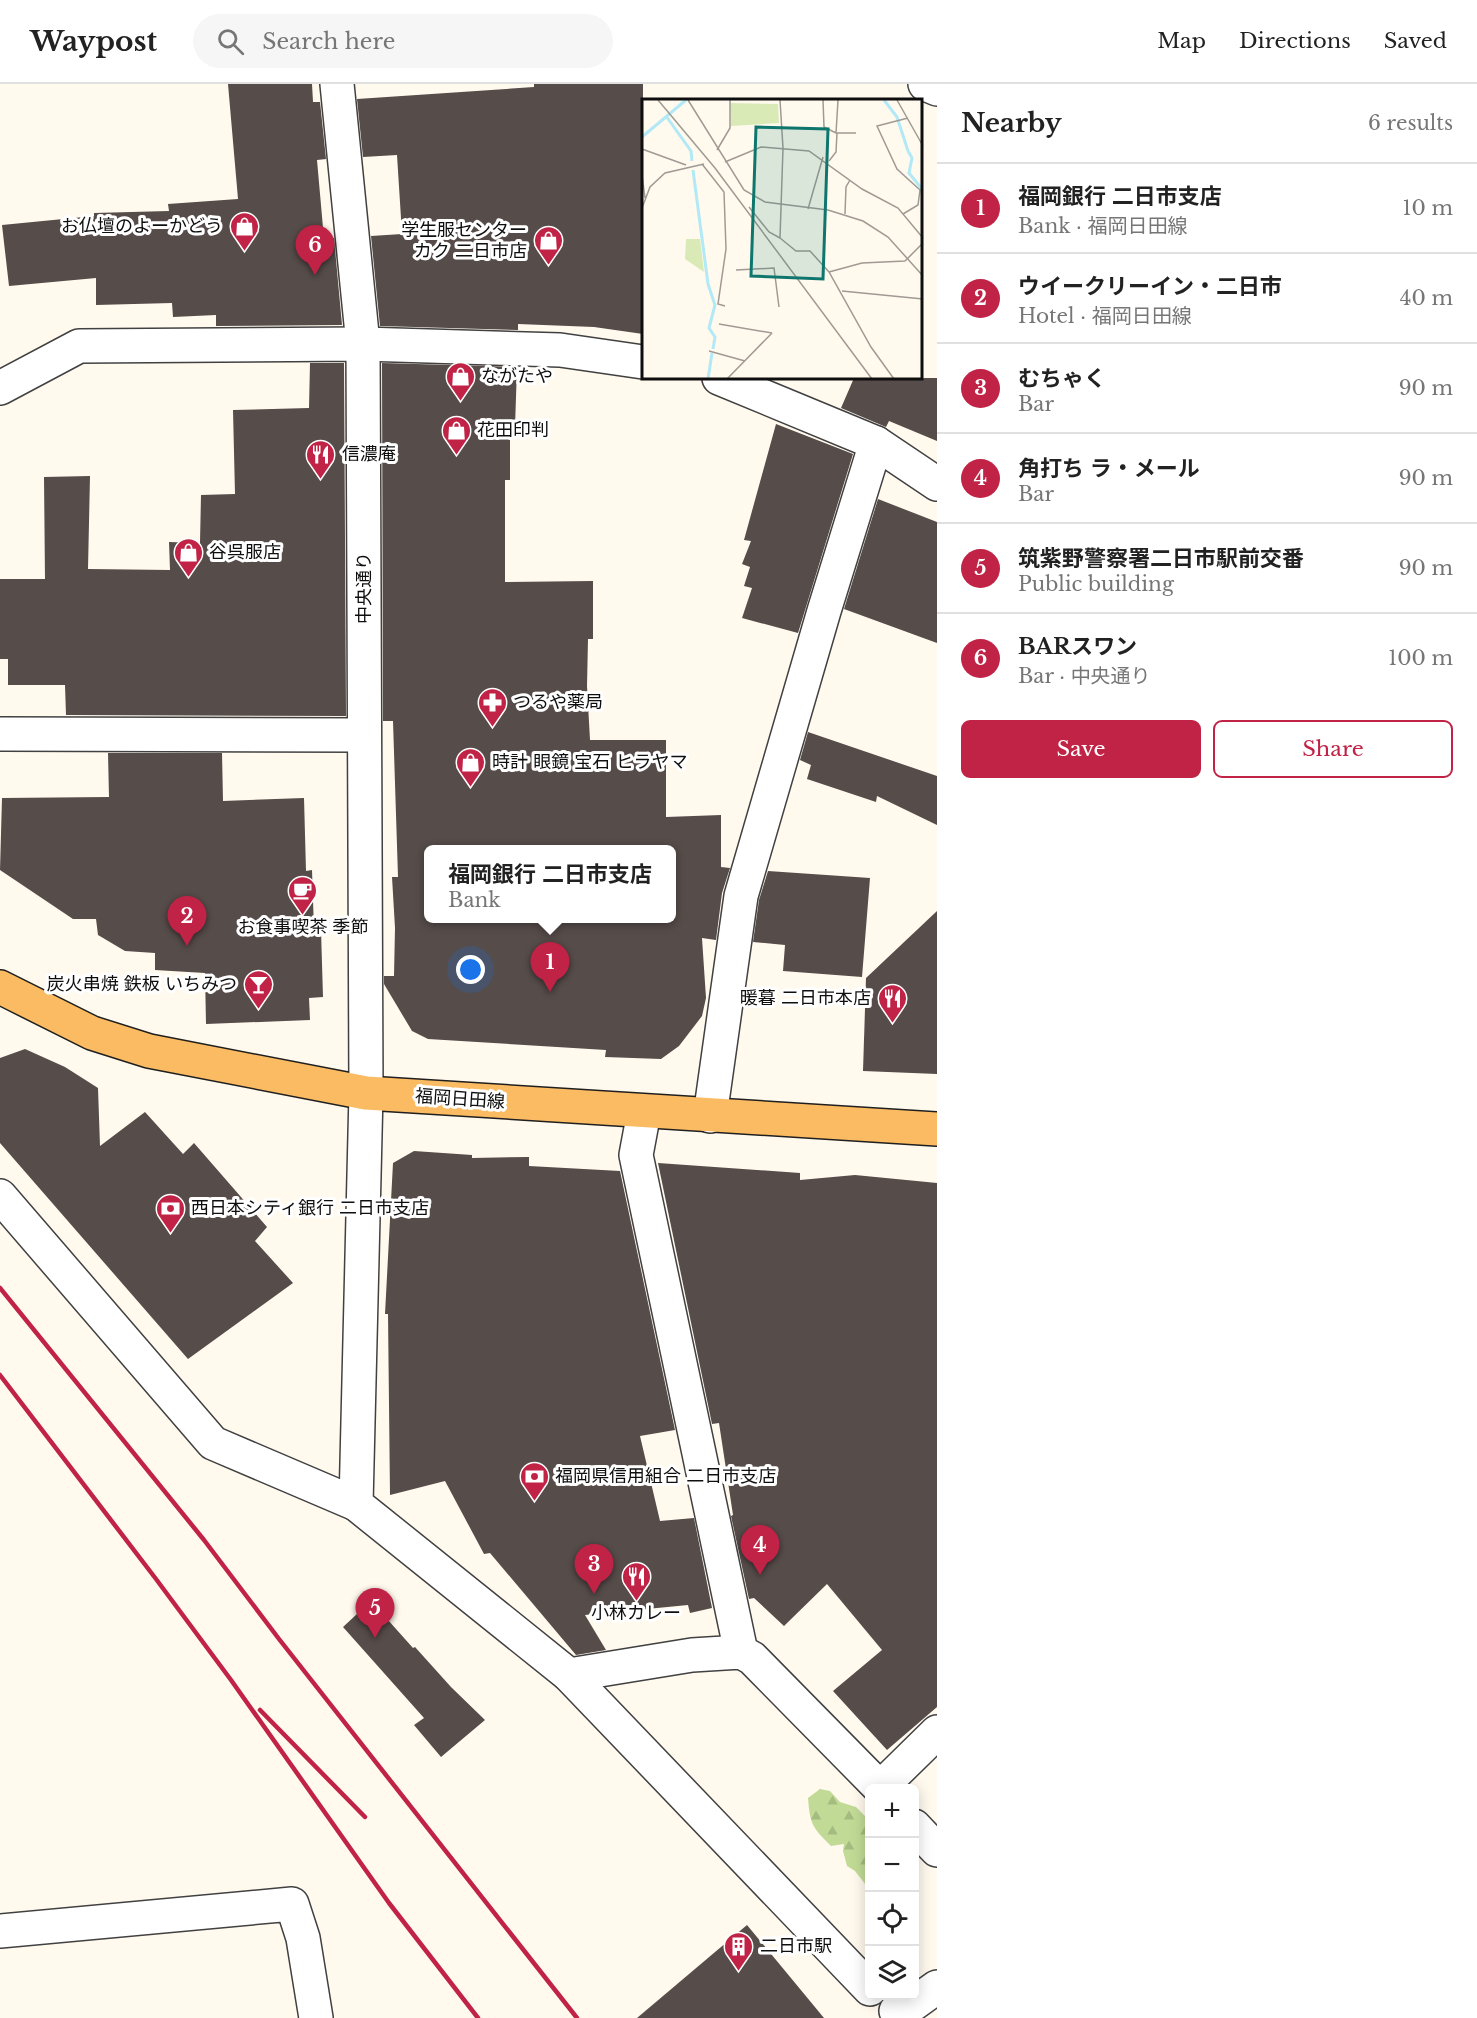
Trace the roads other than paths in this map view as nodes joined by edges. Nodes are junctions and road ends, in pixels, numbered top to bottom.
1 (337, 84) edge
2 (925, 84) edge
3 (937, 89) edge
4 (363, 344) junction
5 (642, 362) edge
6 (724, 380) edge
7 (0, 388) edge
8 (876, 443) junction
9 (937, 484) edge
10 (0, 734) edge
11 (364, 735) junction
12 (0, 987) edge
13 (366, 1093) junction
14 (644, 1112) junction
15 (710, 1116) junction
16 (937, 1129) edge
17 (0, 1196) edge
18 (356, 1504) junction
19 (741, 1652) junction
20 (569, 1675) junction
21 (937, 1732) edge
22 (876, 1784) edge
23 (884, 1784) edge
24 (919, 1830) edge
25 (937, 1850) edge
26 (0, 1931) edge
27 (865, 1984) edge
28 (936, 1991) edge
29 (891, 2008) edge
30 (316, 2018) edge

1 - 4 street, 中央通り
2 - 3 street
4 - 5 street
4 - 7 street
4 - 11 street, 中央通り
6 - 8 street
8 - 9 street
8 - 15 street
10 - 11 street
11 - 13 street, 中央通り
12 - 13 main road, 福岡日田線
13 - 14 main road, 福岡日田線
13 - 18 street, 中央通り
14 - 15 main road, 福岡日田線
14 - 19 street
15 - 16 main road, 福岡日田線
17 - 18 street
18 - 20 street
19 - 20 street
19 - 22 street
20 - 27 street
21 - 23 street
24 - 25 street
26 - 30 street
28 - 29 street

